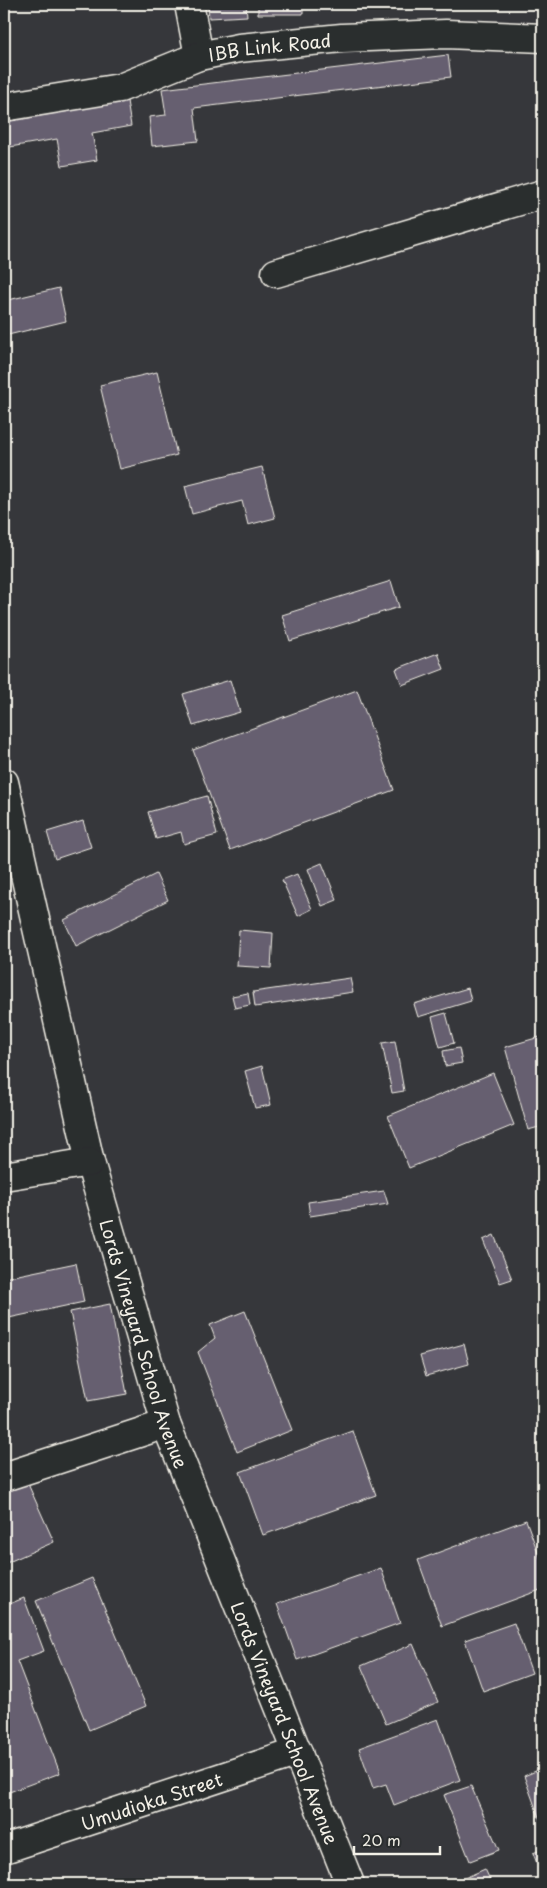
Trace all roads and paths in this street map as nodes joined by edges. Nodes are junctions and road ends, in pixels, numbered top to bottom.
1 (189, 4) edge
2 (543, 38) edge
3 (199, 56) junction
4 (4, 107) edge
5 (543, 194) edge
6 (276, 273) dead end
7 (4, 782) edge
8 (90, 1162) junction
9 (4, 1176) edge
10 (166, 1424) junction
11 (4, 1477) edge
12 (298, 1752) junction
13 (4, 1849) edge
14 (350, 1884) edge

1 - 3 street
2 - 3 street, IBB Link Road
3 - 4 street, IBB Link Road
5 - 6 street
7 - 8 street, Lords Vineyard School Avenue
8 - 9 street
8 - 10 street, Lords Vineyard School Avenue
10 - 11 street
10 - 12 street, Lords Vineyard School Avenue
12 - 13 street, Umudioka Street
12 - 14 street, Lords Vineyard School Avenue

